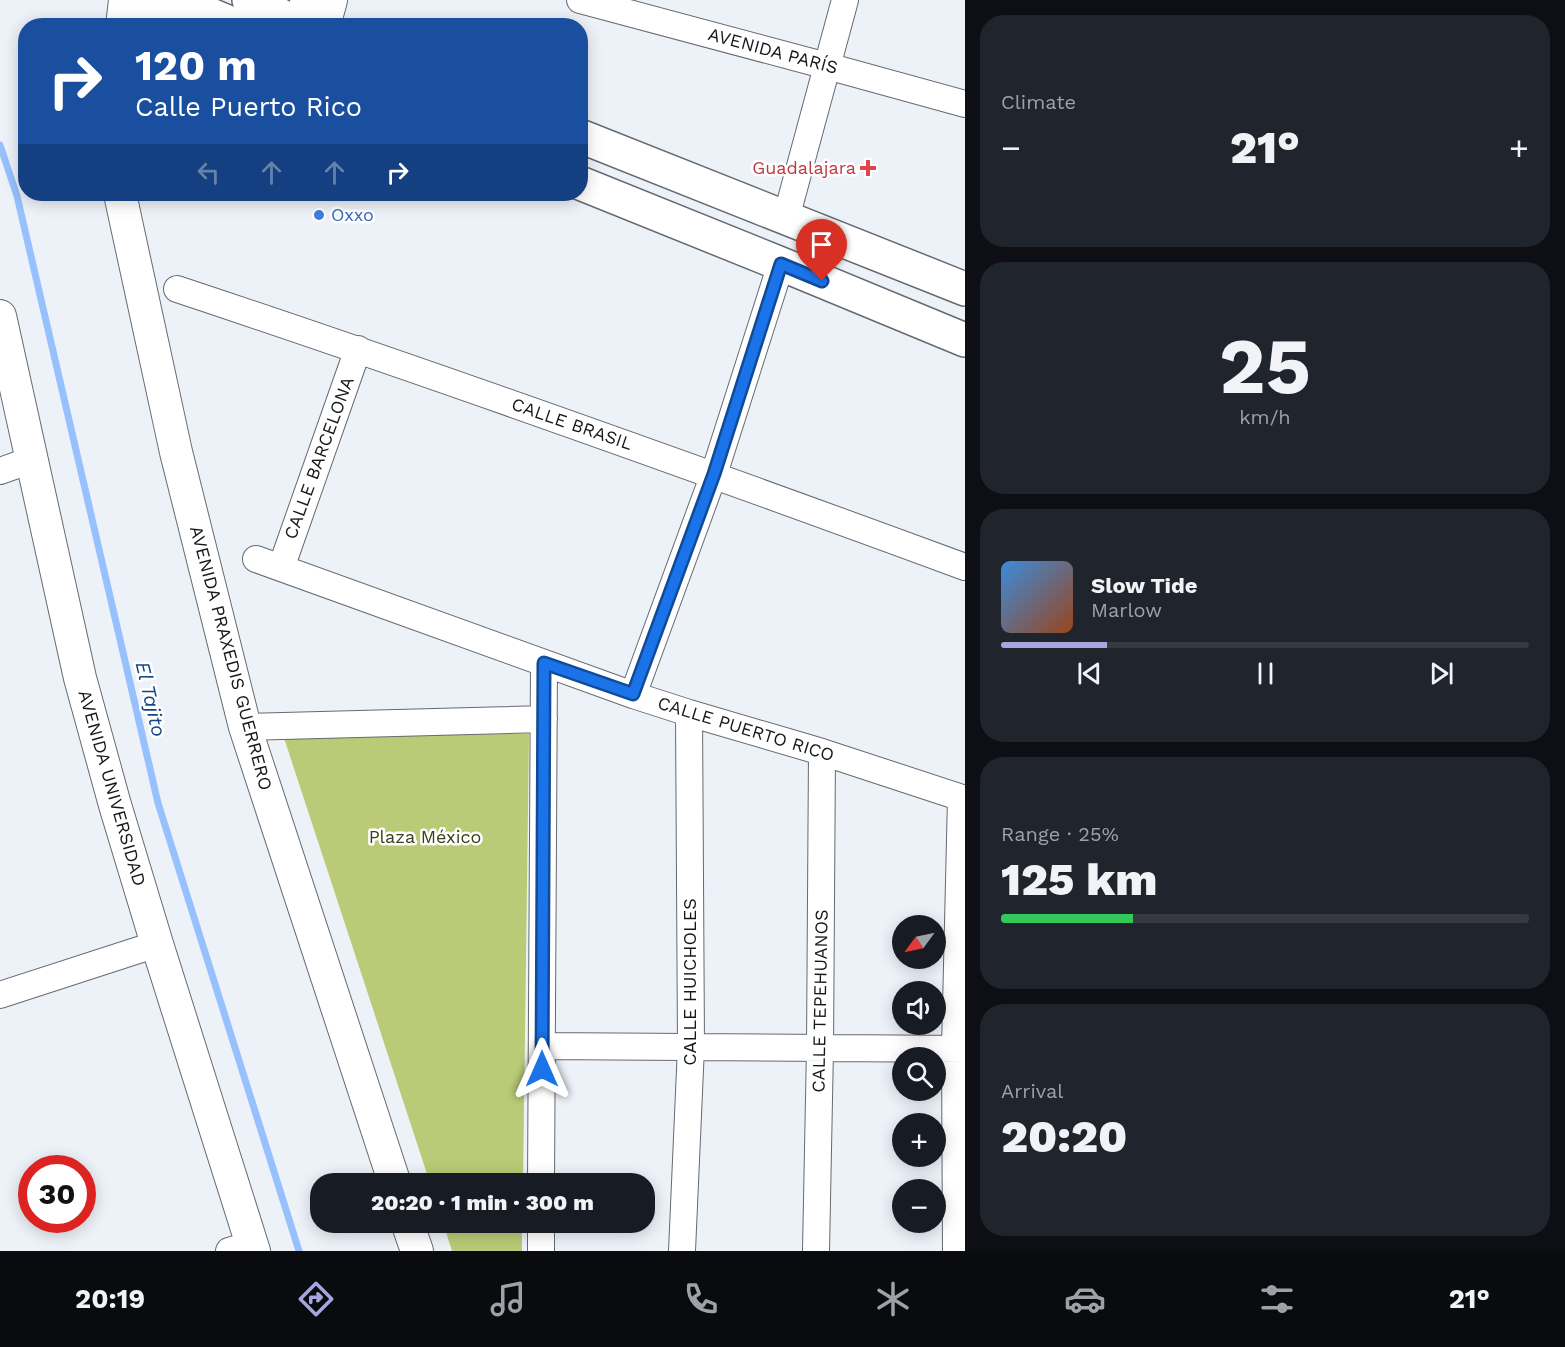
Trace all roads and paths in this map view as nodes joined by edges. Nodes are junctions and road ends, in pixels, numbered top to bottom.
1 (124, 0) edge
2 (134, 0) edge
3 (175, 0) edge
4 (223, 0) edge
5 (331, 0) edge
6 (580, 0) edge
7 (845, 0) edge
8 (249, 10) edge
9 (123, 18) edge
10 (174, 18) edge
11 (301, 18) edge
12 (309, 18) edge
13 (827, 66) junction
14 (965, 104) edge
15 (588, 139) edge
16 (588, 186) edge
17 (122, 201) edge
18 (786, 218) junction
19 (781, 264) junction
20 (177, 289) dead end
21 (965, 289) edge
22 (0, 316) edge
23 (965, 340) edge
24 (358, 349) junction
25 (31, 460) junction
26 (0, 471) edge
27 (714, 474) junction
28 (256, 559) dead end
29 (965, 567) edge
30 (280, 568) junction
31 (544, 663) junction
32 (633, 694) junction
33 (689, 713) junction
34 (544, 719) junction
35 (245, 727) junction
36 (822, 752) junction
37 (963, 798) edge
38 (157, 944) junction
39 (0, 994) edge
40 (542, 1046) junction
41 (690, 1047) junction
42 (820, 1048) junction
43 (960, 1049) edge
44 (391, 1173) edge
45 (541, 1173) edge
46 (411, 1233) edge
47 (541, 1233) edge
48 (245, 1248) edge
49 (417, 1251) edge
50 (541, 1251) edge
51 (682, 1251) edge
52 (816, 1251) edge
53 (956, 1251) edge

1 - 9 street
2 - 10 main road
3 - 8 main road
4 - 8 main road
5 - 12 street
6 - 13 street, AVENIDA PARÍS
7 - 13 street
8 - 11 main road
13 - 14 street, AVENIDA PARÍS
13 - 18 street
15 - 18 main road
16 - 19 main road
17 - 35 street, AVENIDA PRAXEDIS GUERRERO
18 - 21 main road
19 - 23 main road
19 - 27 street
20 - 24 street, CALLE BRASIL
22 - 25 street, AVENIDA UNIVERSIDAD
24 - 27 street, CALLE BRASIL
24 - 30 street, CALLE BARCELONA
25 - 26 street
25 - 38 street, AVENIDA UNIVERSIDAD
27 - 29 street, CALLE BRASIL
27 - 32 street
28 - 30 street, CALLE PUERTO RICO
30 - 31 street, CALLE PUERTO RICO
31 - 32 street, CALLE PUERTO RICO
31 - 34 street
32 - 33 street, CALLE PUERTO RICO
33 - 36 street, CALLE PUERTO RICO
33 - 41 street, CALLE HUICHOLES
34 - 35 street
34 - 40 street
35 - 44 street, AVENIDA PRAXEDIS GUERRERO
36 - 37 street, CALLE PUERTO RICO
36 - 42 street, CALLE TEPEHUANOS
37 - 43 street
38 - 39 street
38 - 48 street, AVENIDA UNIVERSIDAD
40 - 41 street
40 - 45 street
41 - 42 street
41 - 51 street, CALLE HUICHOLES
42 - 43 street
42 - 52 street, CALLE TEPEHUANOS
43 - 53 street
46 - 49 street
47 - 50 street

